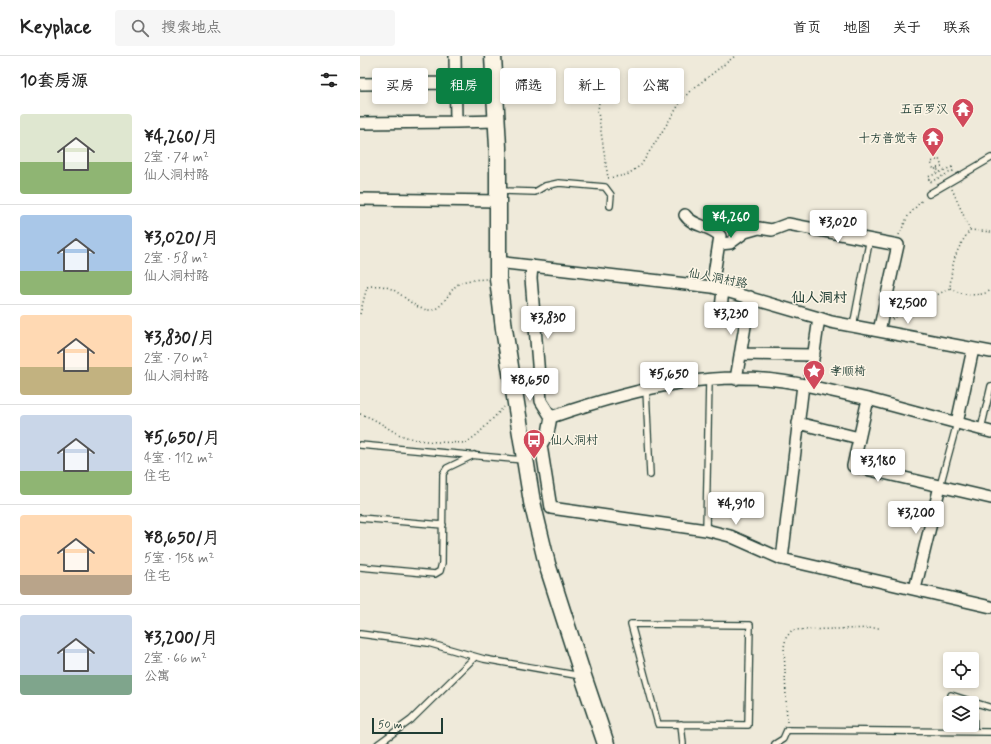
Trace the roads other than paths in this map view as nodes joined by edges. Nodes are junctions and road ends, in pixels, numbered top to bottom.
1 (455, 56) edge
2 (493, 56) edge
3 (455, 68) edge
4 (436, 83) edge
5 (360, 84) edge
6 (456, 104) edge
7 (497, 121) junction
8 (456, 122) junction
9 (360, 123) edge
10 (991, 158) edge
11 (928, 194) road end
12 (498, 196) junction
13 (360, 200) edge
14 (610, 206) dead end
15 (685, 214) dead end
16 (870, 238) junction
17 (720, 244) junction
18 (532, 266) junction
19 (498, 270) junction
20 (712, 287) junction
21 (723, 290) junction
22 (750, 297) junction
23 (720, 317) dead end
24 (819, 318) junction
25 (852, 326) junction
26 (880, 327) junction
27 (973, 349) junction
28 (991, 352) edge
29 (740, 354) junction
30 (814, 355) junction
31 (736, 379) junction
32 (709, 380) junction
33 (806, 386) junction
34 (991, 386) edge
35 (646, 388) junction
36 (868, 400) junction
37 (551, 417) junction
38 (798, 423) junction
39 (957, 423) junction
40 (986, 430) edge
41 (859, 438) junction
42 (360, 445) edge
43 (541, 445) junction
44 (525, 454) junction
45 (474, 455) junction
46 (650, 475) dead end
47 (940, 486) junction
48 (991, 498) edge
49 (360, 518) edge
50 (442, 525) junction
51 (706, 530) junction
52 (782, 558) junction
53 (360, 567) edge
54 (915, 589) junction
55 (991, 607) edge
56 (360, 634) edge
57 (476, 656) junction
58 (583, 676) junction
59 (951, 695) dead end
60 (954, 696) edge
61 (979, 704) edge
62 (990, 707) dead end
63 (681, 724) junction
64 (943, 732) edge
65 (979, 732) edge
66 (991, 732) edge
67 (378, 744) edge
68 (606, 744) edge
69 (683, 744) edge
70 (775, 744) edge

1 - 3 street
2 - 7 street
4 - 5 street
6 - 8 street
7 - 8 street
7 - 12 street
8 - 9 street
10 - 11 lane
12 - 13 street
12 - 14 lane
12 - 19 street
15 - 17 street
16 - 17 street
16 - 25 lane
16 - 26 street
17 - 20 street
18 - 19 street, 仙人洞村路
18 - 20 street, 仙人洞村路
18 - 37 street
19 - 44 street
20 - 21 street, 仙人洞村路
21 - 22 street, 仙人洞村路
21 - 23 street
22 - 24 street, 仙人洞村路
22 - 29 street
24 - 25 street, 仙人洞村路
24 - 30 street
25 - 26 street, 仙人洞村路
26 - 27 street, 仙人洞村路
27 - 28 street, 仙人洞村路
27 - 39 street
29 - 30 street
29 - 31 street
30 - 33 street
31 - 32 street
31 - 33 street
32 - 35 street
32 - 51 lane
33 - 36 street
33 - 38 street
34 - 40 lane
35 - 37 street
35 - 46 lane
36 - 39 street
36 - 41 street
37 - 43 street
38 - 41 street
38 - 52 street
39 - 40 street
39 - 47 lane
41 - 47 street
42 - 45 lane
43 - 44 street
43 - 51 street
44 - 45 lane
44 - 58 street
45 - 50 lane
47 - 48 street
47 - 54 street
49 - 50 lane
50 - 53 lane
51 - 52 street
52 - 54 street
54 - 55 street
56 - 57 lane
57 - 58 lane
57 - 67 lane
58 - 68 street
59 - 60 lane
61 - 62 lane
63 - 63 lane
63 - 69 lane
64 - 70 lane
65 - 66 lane

